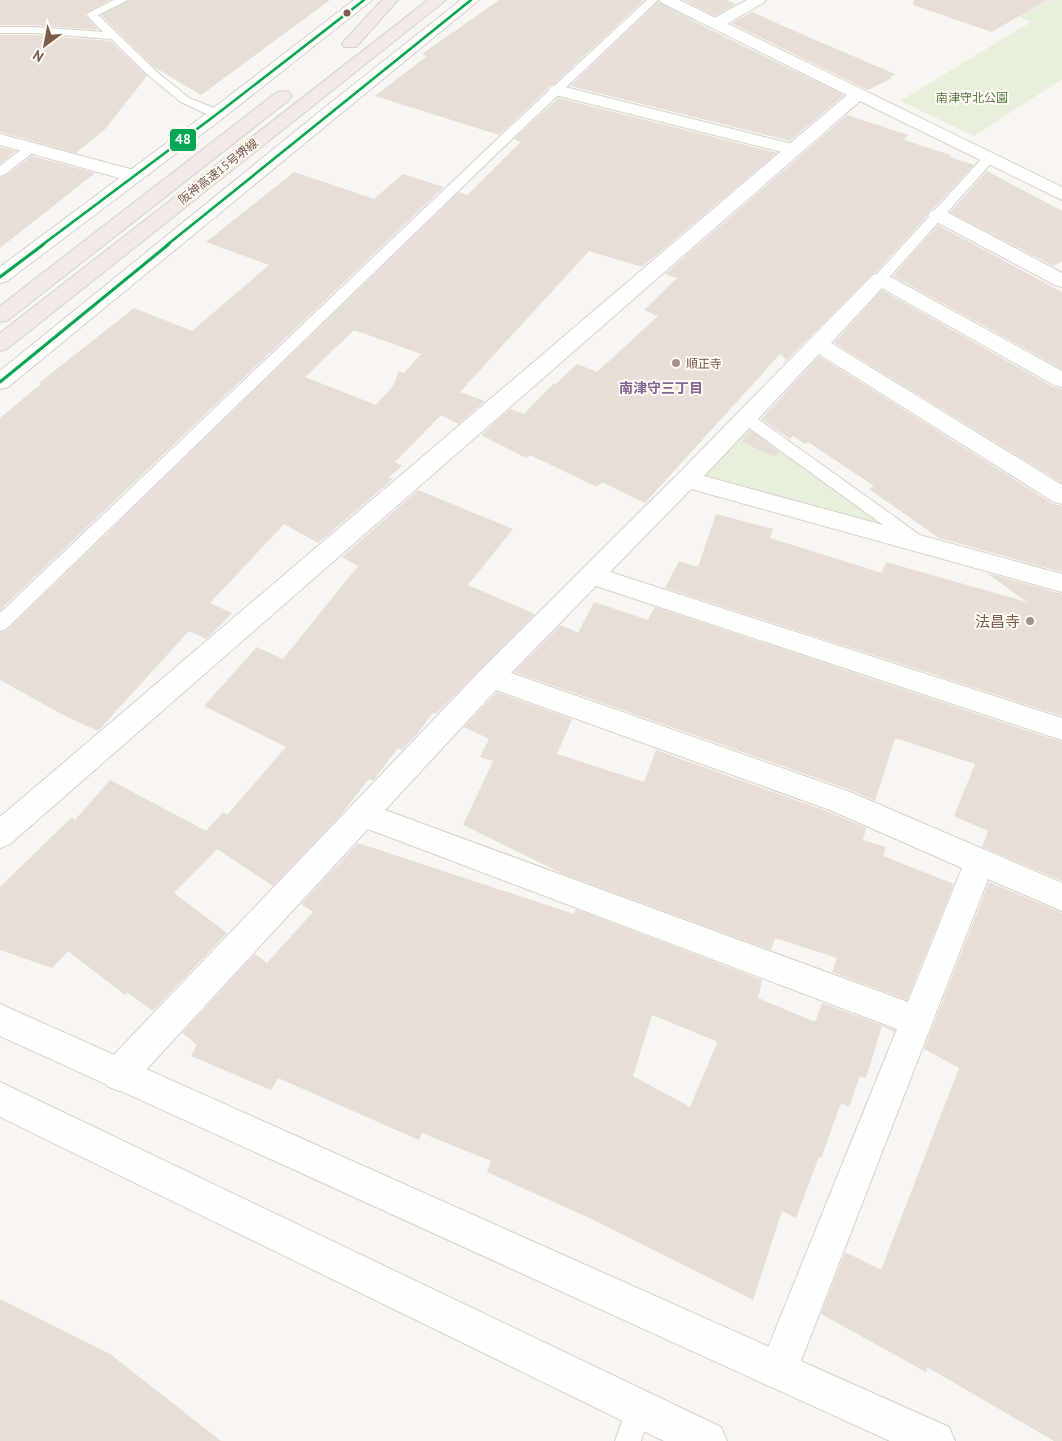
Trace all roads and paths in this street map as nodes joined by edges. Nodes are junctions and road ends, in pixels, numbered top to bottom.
1 (123, 0) edge
2 (364, 0) edge
3 (390, 0) edge
4 (408, 0) edge
5 (438, 0) edge
6 (471, 0) edge
7 (653, 0) edge
8 (667, 0) edge
9 (758, 0) edge
10 (715, 24) junction
11 (0, 30) edge
12 (113, 36) junction
13 (350, 44) junction
14 (334, 56) dead end
15 (295, 87) dead end
16 (557, 90) junction
17 (858, 94) junction
18 (217, 114) junction
19 (0, 139) edge
20 (31, 148) junction
21 (794, 150) junction
22 (989, 158) junction
23 (0, 172) edge
24 (134, 176) junction
25 (1062, 194) edge
26 (938, 215) junction
27 (0, 277) edge
28 (880, 279) junction
29 (1062, 281) edge
30 (0, 316) edge
31 (0, 344) edge
32 (818, 344) junction
33 (1062, 380) edge
34 (0, 382) edge
35 (746, 418) junction
36 (686, 480) junction
37 (1062, 496) edge
38 (921, 544) junction
39 (591, 575) junction
40 (1062, 583) edge
41 (0, 624) edge
42 (491, 677) junction
43 (1062, 729) edge
44 (362, 814) junction
45 (0, 834) edge
46 (980, 861) junction
47 (1062, 897) edge
48 (0, 1020) edge
49 (917, 1021) junction
50 (119, 1074) junction
51 (0, 1099) edge
52 (778, 1370) junction
53 (634, 1425) edge
54 (707, 1441) edge
55 (935, 1441) edge

1 - 12 lane
2 - 18 street
3 - 13 highway
4 - 13 highway
5 - 31 highway, 阪神高速15号堺線
6 - 34 street
7 - 16 lane
8 - 10 street
9 - 10 street
10 - 17 street
11 - 12 lane
12 - 18 lane
13 - 14 highway
15 - 30 highway, 阪神高速15号堺線
16 - 21 street
16 - 41 lane
17 - 21 street
17 - 22 street
18 - 24 street
19 - 20 street
20 - 23 lane
20 - 24 street
21 - 45 street
22 - 25 street
22 - 26 lane
24 - 27 street
26 - 28 lane
26 - 29 street
28 - 32 street
28 - 33 street
32 - 35 street
32 - 37 street
35 - 36 street
35 - 38 lane
36 - 38 street
36 - 39 street
38 - 40 street
39 - 42 street
39 - 43 street
42 - 44 street
42 - 46 street
44 - 49 street
44 - 50 street
46 - 47 street
46 - 49 street
48 - 50 street
49 - 52 street
50 - 52 street
51 - 53 street
52 - 55 street
53 - 54 street

